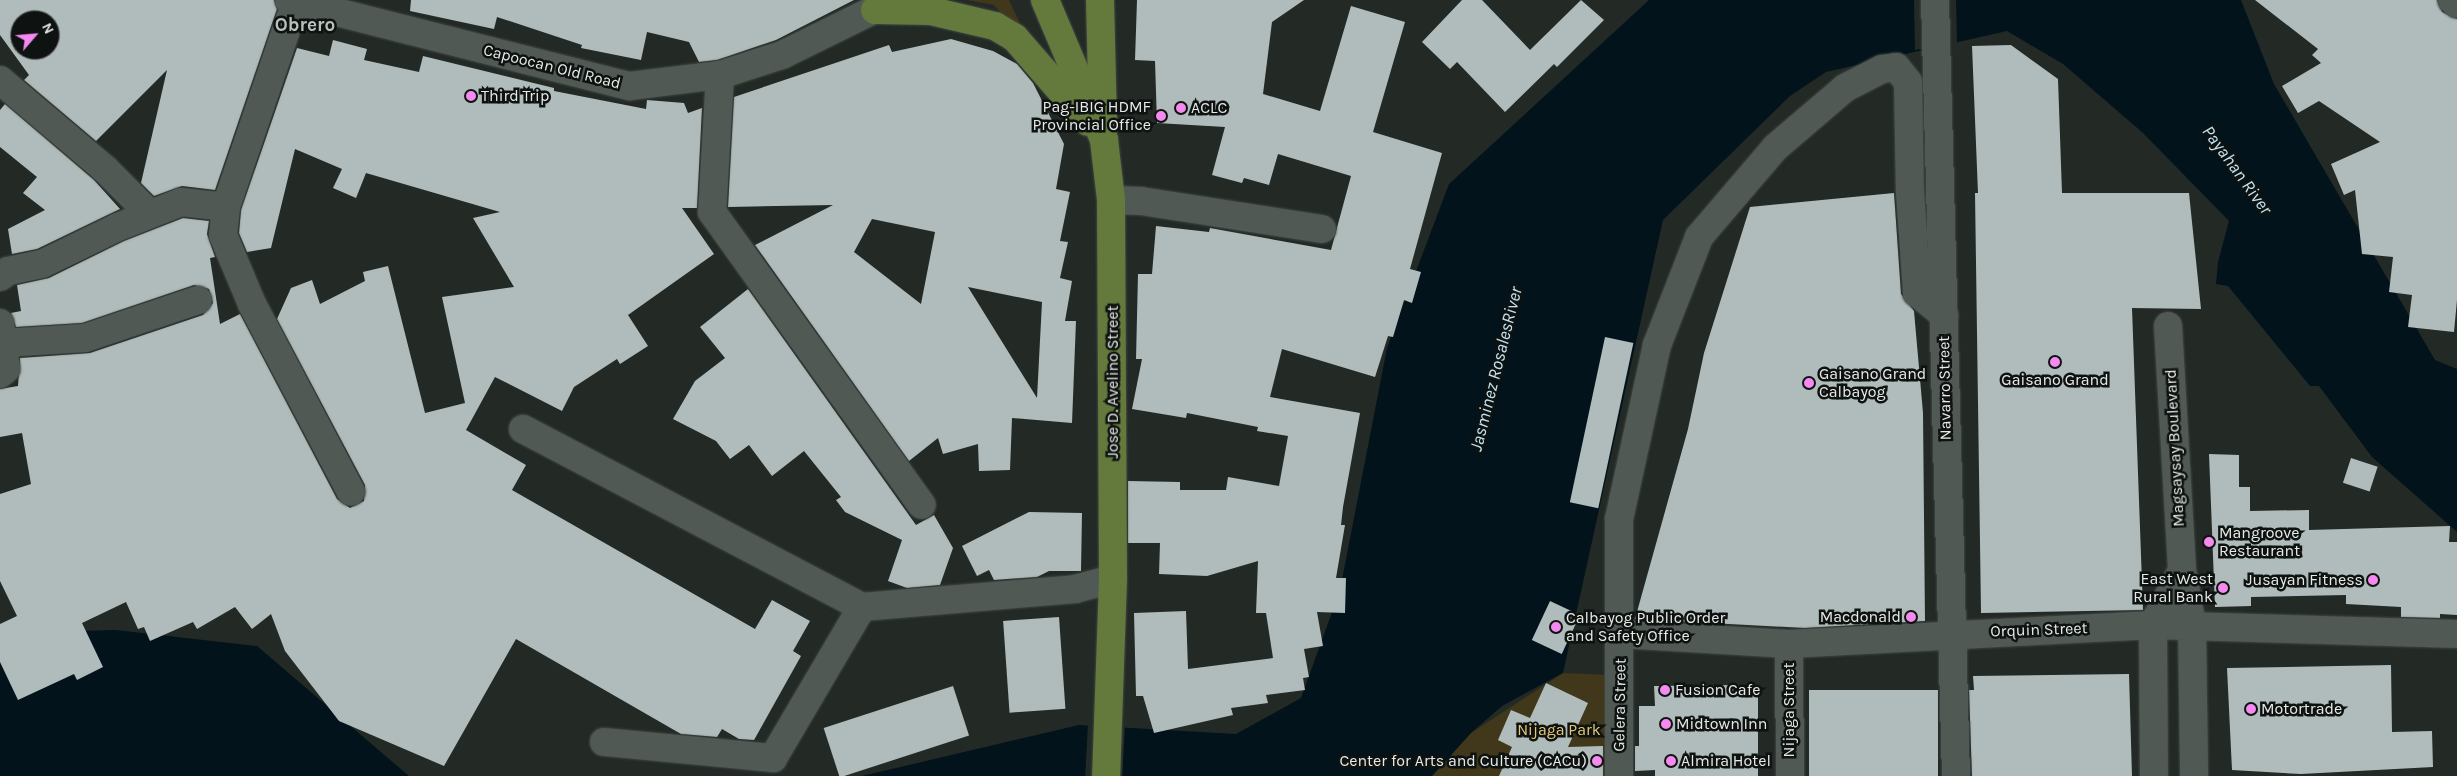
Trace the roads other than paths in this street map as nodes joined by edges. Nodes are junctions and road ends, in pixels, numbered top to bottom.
1 (1045, 0) edge
2 (1100, 0) edge
3 (1935, 0) edge
4 (2452, 0) edge
5 (292, 2) edge
6 (884, 3) edge
7 (2457, 4) edge
8 (720, 75) junction
9 (0, 80) edge
10 (1104, 140) junction
11 (1111, 200) junction
12 (226, 207) junction
13 (149, 213) junction
14 (1322, 229) dead end
15 (0, 277) edge
16 (198, 300) dead end
17 (1944, 315) junction
18 (2168, 326) dead end
19 (1, 333) edge
20 (0, 374) edge
21 (523, 429) dead end
22 (351, 492) dead end
23 (922, 505) dead end
24 (2182, 570) junction
25 (1113, 579) junction
26 (862, 608) junction
27 (2153, 625) junction
28 (2192, 626) junction
29 (1952, 633) junction
30 (1621, 634) junction
31 (2457, 634) edge
32 (1789, 644) junction
33 (604, 742) dead end
34 (1106, 776) edge
35 (1619, 776) edge
36 (1790, 776) edge
37 (1956, 776) edge
38 (2154, 776) edge
39 (2194, 776) edge

1 - 10 main road, Jose D. Avelino Street
2 - 10 main road
3 - 17 street, Navarro Street
4 - 7 street
5 - 8 street, Capoocan Old Road
5 - 12 street
6 - 8 street, Capoocan Old Road
6 - 10 main road
8 - 23 street
9 - 13 street
10 - 11 main road, Jose D. Avelino Street
11 - 14 street
11 - 25 main road, Jose D. Avelino Street
12 - 13 street
12 - 22 street
13 - 15 street
16 - 19 street
17 - 29 street, Navarro Street
17 - 30 street, Gelera Street
18 - 24 street, Magsaysay Boulevard
19 - 20 street
21 - 26 street
24 - 27 street
24 - 28 street, Magsaysay Boulevard
25 - 26 street
25 - 34 main road, Jose D. Avelino Street
26 - 33 street
27 - 28 street, Orquin Street
27 - 29 street, Orquin Street
27 - 38 street
28 - 31 street, Orquin Street
28 - 39 street
29 - 32 street, Orquin Street
29 - 37 street, Navarro Street
30 - 32 street, Orquin Street
30 - 35 street, Gelera Street
32 - 36 street, Nijaga Street

